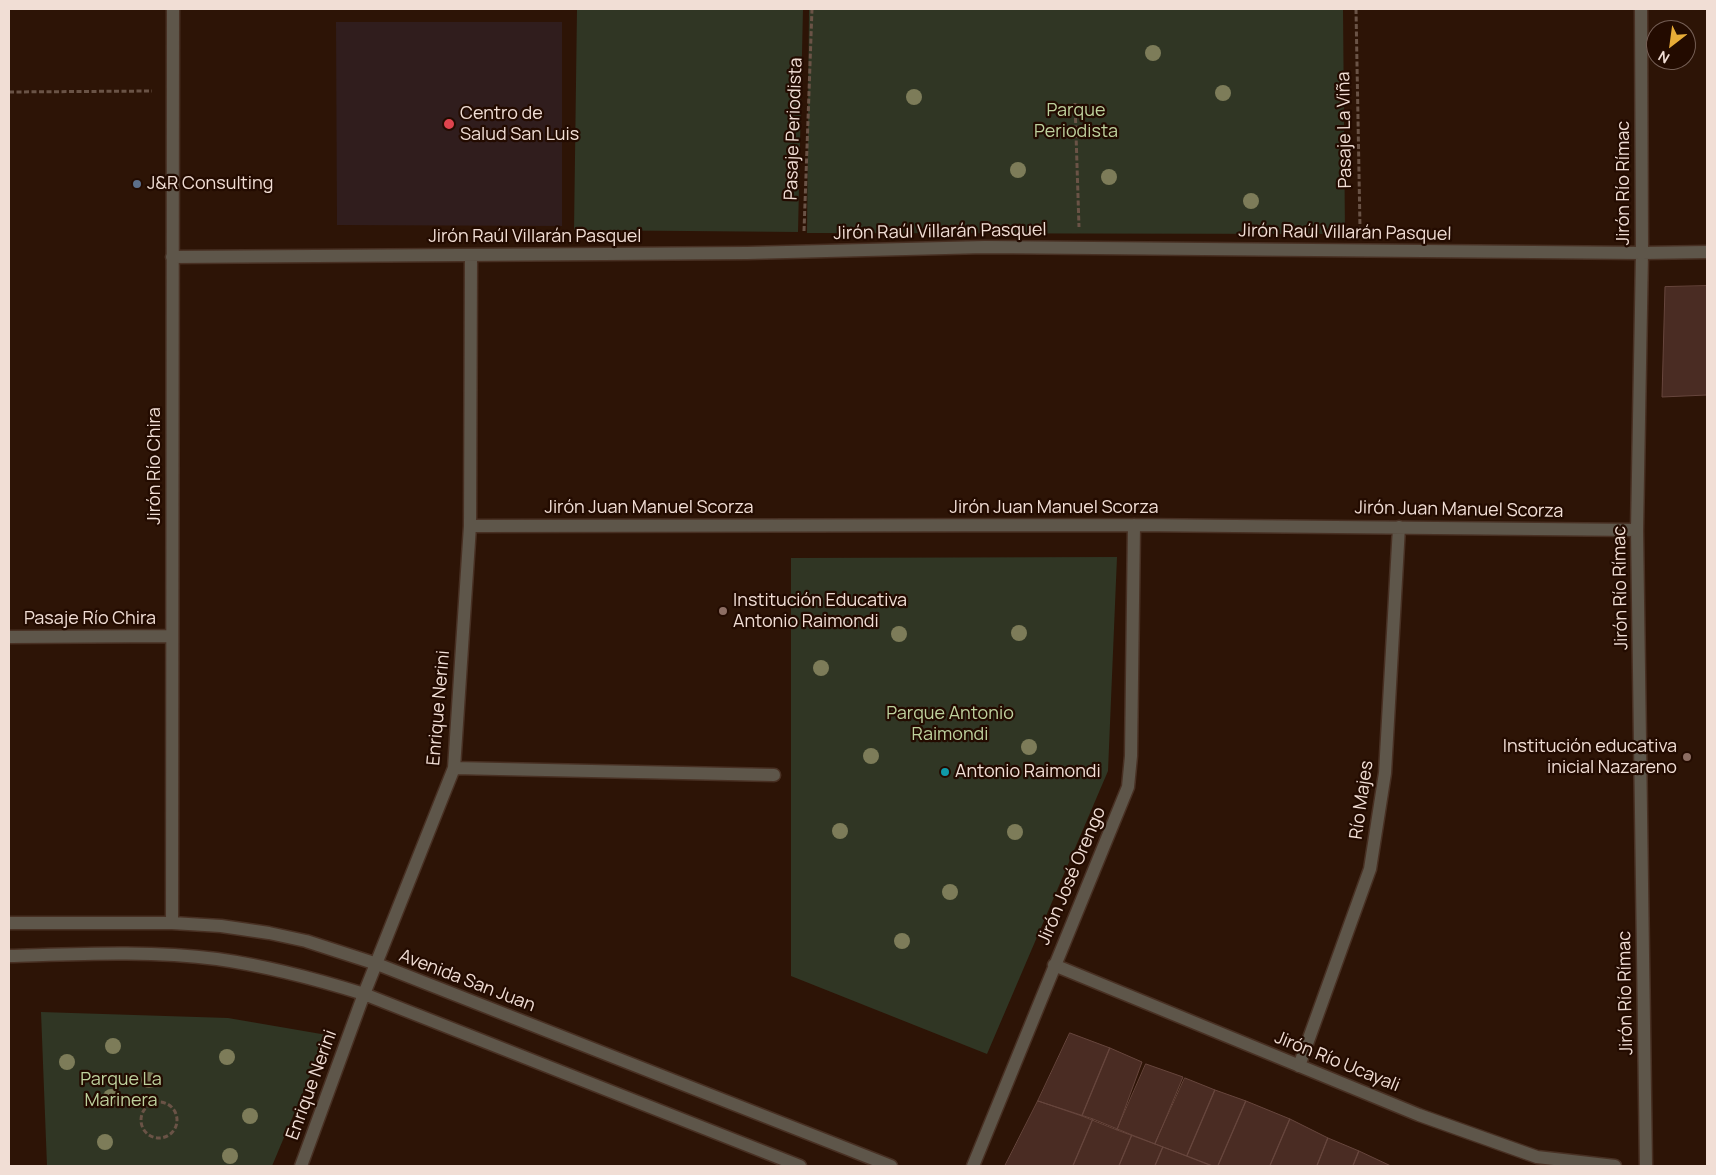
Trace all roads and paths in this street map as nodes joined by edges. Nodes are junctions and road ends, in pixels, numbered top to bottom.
1 (172, 9) edge
2 (812, 9) edge
3 (1356, 9) edge
4 (1640, 9) edge
5 (173, 90) junction
6 (9, 92) edge
7 (1075, 103) dead end
8 (1079, 248) junction
9 (803, 251) junction
10 (1361, 251) junction
11 (1707, 252) edge
12 (1642, 253) junction
13 (471, 255) junction
14 (172, 257) junction
15 (1134, 525) junction
16 (470, 526) junction
17 (1400, 526) junction
18 (1637, 530) junction
19 (172, 636) junction
20 (9, 637) edge
21 (454, 768) junction
22 (774, 775) dead end
23 (9, 923) edge
24 (172, 923) junction
25 (9, 956) edge
26 (378, 964) junction
27 (1054, 965) junction
28 (364, 994) junction
29 (1299, 1066) junction
30 (146, 1106) joint
31 (301, 1166) edge
32 (800, 1166) edge
33 (891, 1166) edge
34 (973, 1166) edge
35 (1615, 1166) edge
36 (1646, 1166) edge

1 - 5 street, Jirón Río Chira
2 - 9 path, Pasaje Periodista
3 - 10 path, Pasaje La Viña
4 - 12 street, Jirón Río Rímac
5 - 6 path
5 - 14 street, Jirón Río Chira
7 - 8 path
8 - 9 street, Jirón Raúl Villarán Pasquel
8 - 10 street, Jirón Raúl Villarán Pasquel
9 - 13 street, Jirón Raúl Villarán Pasquel
10 - 12 street, Jirón Raúl Villarán Pasquel
11 - 12 street, Jirón Raúl Villarán Pasquel
12 - 18 street, Jirón Río Rímac
13 - 14 street, Jirón Raúl Villarán Pasquel
13 - 16 street, Enrique Nerini
14 - 19 street, Jirón Río Chira
15 - 16 street, Jirón Juan Manuel Scorza
15 - 17 street, Jirón Juan Manuel Scorza
15 - 27 street, Jirón José Orengo
16 - 21 street, Enrique Nerini
17 - 18 street, Jirón Juan Manuel Scorza
17 - 29 street, Río Majes
18 - 36 street, Jirón Río Rímac
19 - 20 street, Pasaje Río Chira
19 - 24 street, Jirón Río Chira
21 - 22 street
21 - 26 street, Enrique Nerini
23 - 24 street, Avenida San Juan
24 - 26 street, Avenida San Juan
25 - 28 street
26 - 28 street, Enrique Nerini
26 - 33 street, Avenida San Juan
27 - 29 street, Jirón Río Ucayali
27 - 34 street, Jirón José Orengo
28 - 31 street, Enrique Nerini
28 - 32 street
29 - 35 street, Jirón Río Ucayali
30 - 30 path

